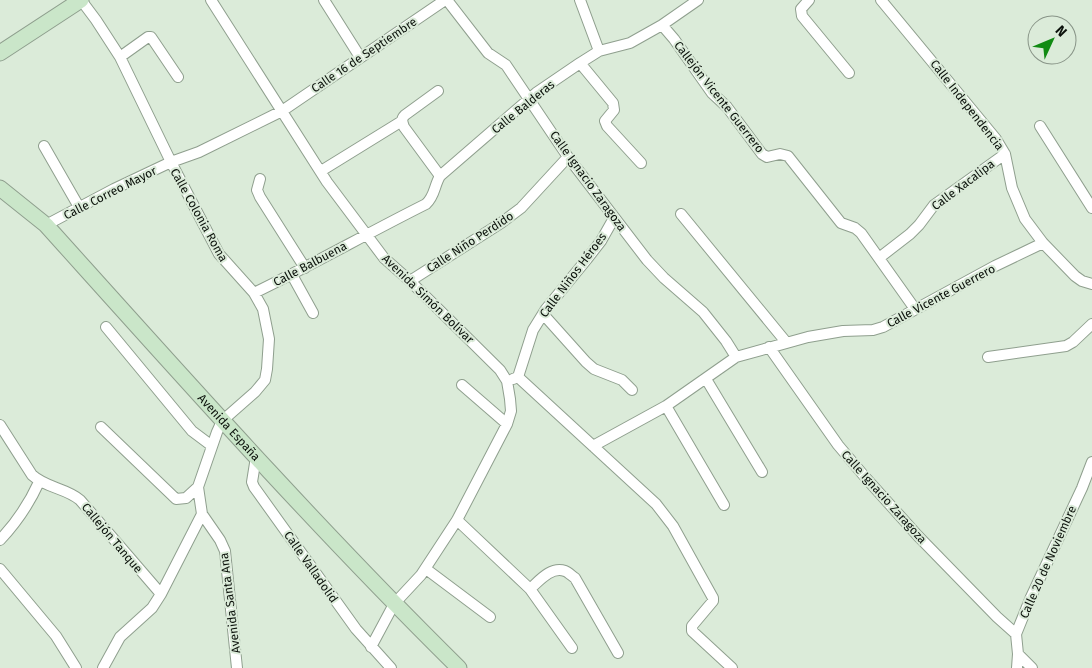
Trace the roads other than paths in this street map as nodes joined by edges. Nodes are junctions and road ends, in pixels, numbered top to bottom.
1 (81, 0) edge
2 (211, 0) edge
3 (324, 0) edge
4 (446, 0) edge
5 (580, 0) edge
6 (698, 0) edge
7 (809, 0) edge
8 (881, 0) edge
9 (662, 25) junction
10 (598, 51) junction
11 (0, 53) edge
12 (120, 57) junction
13 (360, 58) junction
14 (580, 64) junction
15 (848, 73) dead end
16 (178, 77) dead end
17 (438, 91) dead end
18 (530, 100) junction
19 (282, 111) junction
20 (402, 121) junction
21 (1040, 126) dead end
22 (44, 146) dead end
23 (1005, 154) junction
24 (568, 157) junction
25 (171, 162) junction
26 (640, 163) dead end
27 (321, 171) junction
28 (440, 176) junction
29 (260, 180) dead end
30 (0, 188) edge
31 (80, 207) junction
32 (1092, 208) edge
33 (681, 214) dead end
34 (614, 218) junction
35 (46, 225) junction
36 (366, 234) junction
37 (1043, 243) junction
38 (879, 258) junction
39 (305, 268) junction
40 (292, 275) junction
41 (410, 281) junction
42 (1092, 284) edge
43 (254, 293) junction
44 (915, 309) junction
45 (313, 312) dead end
46 (543, 314) junction
47 (1092, 324) edge
48 (106, 327) dead end
49 (786, 342) junction
50 (769, 347) junction
51 (736, 357) junction
52 (988, 358) dead end
53 (518, 377) junction
54 (706, 379) junction
55 (507, 381) junction
56 (462, 385) dead end
57 (632, 390) dead end
58 (666, 406) junction
59 (222, 421) junction
60 (506, 424) junction
61 (0, 425) edge
62 (101, 427) dead end
63 (212, 446) junction
64 (593, 446) junction
65 (256, 457) junction
66 (1092, 462) edge
67 (762, 472) dead end
68 (39, 482) junction
69 (198, 487) junction
70 (724, 505) dead end
71 (202, 514) junction
72 (457, 520) junction
73 (0, 540) edge
74 (0, 568) edge
75 (426, 568) junction
76 (530, 589) junction
77 (161, 594) junction
78 (394, 604) junction
79 (490, 617) dead end
80 (1016, 634) junction
81 (371, 647) junction
82 (572, 648) dead end
83 (618, 653) dead end
84 (1018, 654) junction
85 (76, 668) edge
86 (103, 668) edge
87 (237, 668) edge
88 (391, 668) edge
89 (459, 668) edge
90 (732, 668) edge
91 (1017, 668) edge
92 (1032, 668) edge

1 - 11 street
1 - 12 street, Calle Colonia Roma
2 - 19 street, Avenida Simón Bolívar
3 - 13 street
4 - 13 street, Calle 16 de Septiembre
4 - 18 street, Calle Ignacio Zaragoza
5 - 10 street
6 - 9 street, Calle Balderas
7 - 15 street
8 - 23 street, Calle Independencia
9 - 10 street, Calle Balderas
9 - 38 street, Callejón Vicente Guerrero
10 - 14 street, Calle Balderas
12 - 16 street
12 - 25 street, Calle Colonia Roma
13 - 19 street, Calle 16 de Septiembre
14 - 18 street, Calle Balderas
14 - 26 street
17 - 20 street
18 - 24 street, Calle Ignacio Zaragoza
18 - 28 street, Calle Balderas
19 - 25 street, Calle Correo Mayor
19 - 27 street, Avenida Simón Bolívar
20 - 27 street
20 - 28 street
21 - 32 street
22 - 31 street
23 - 37 street, Calle Independencia
23 - 38 street, Calle Xacalipa
24 - 34 street, Calle Ignacio Zaragoza
24 - 41 street, Calle Niño Perdido
25 - 31 street, Calle Correo Mayor
25 - 43 street, Calle Colonia Roma
27 - 36 street, Avenida Simón Bolívar
28 - 36 street
29 - 39 street
30 - 35 street, Avenida España
31 - 35 street, Calle Correo Mayor
33 - 49 street
34 - 46 street, Calle Niños Héroes
34 - 51 street, Calle Ignacio Zaragoza
35 - 59 street, Avenida España
36 - 39 street, Calle Balbuena
36 - 41 street, Avenida Simón Bolívar
37 - 42 street, Calle Independencia
37 - 44 street, Calle Vicente Guerrero
38 - 44 street, Callejón Vicente Guerrero
39 - 40 street, Calle Balbuena
40 - 43 street, Calle Balbuena
40 - 45 street
41 - 55 street, Avenida Simón Bolívar
43 - 59 street, Calle Colonia Roma
44 - 49 street, Calle Vicente Guerrero
46 - 53 street, Calle Niños Héroes
46 - 57 street
47 - 52 street
48 - 63 street
49 - 50 street, Calle Vicente Guerrero
50 - 51 street, Calle Vicente Guerrero
50 - 80 street, Calle Ignacio Zaragoza
51 - 54 street, Calle Vicente Guerrero
53 - 55 street
53 - 64 street
54 - 58 street, Calle Vicente Guerrero
54 - 67 street
55 - 60 street, Avenida Simón Bolívar
56 - 60 street
58 - 64 street, Calle Vicente Guerrero
58 - 70 street
59 - 63 street
59 - 65 street, Avenida España
60 - 72 street, Avenida Simón Bolívar
61 - 68 street
62 - 69 street
63 - 69 street
64 - 90 street
65 - 78 street, Avenida España
65 - 81 street, Calle Valladolid
66 - 80 street, Calle 20 de Noviembre
68 - 73 street
68 - 77 street, Callejón Tanque
69 - 71 street
71 - 77 street
71 - 87 street, Avenida Santa Ana
72 - 75 street, Avenida Simón Bolívar
72 - 76 street
74 - 85 street
75 - 78 street, Avenida Simón Bolívar
75 - 79 street
76 - 82 street
76 - 83 street
77 - 86 street
78 - 81 street, Avenida Simón Bolívar
78 - 89 street, Avenida España
80 - 84 street
81 - 88 street, Calle Valladolid
84 - 91 street
84 - 92 street

